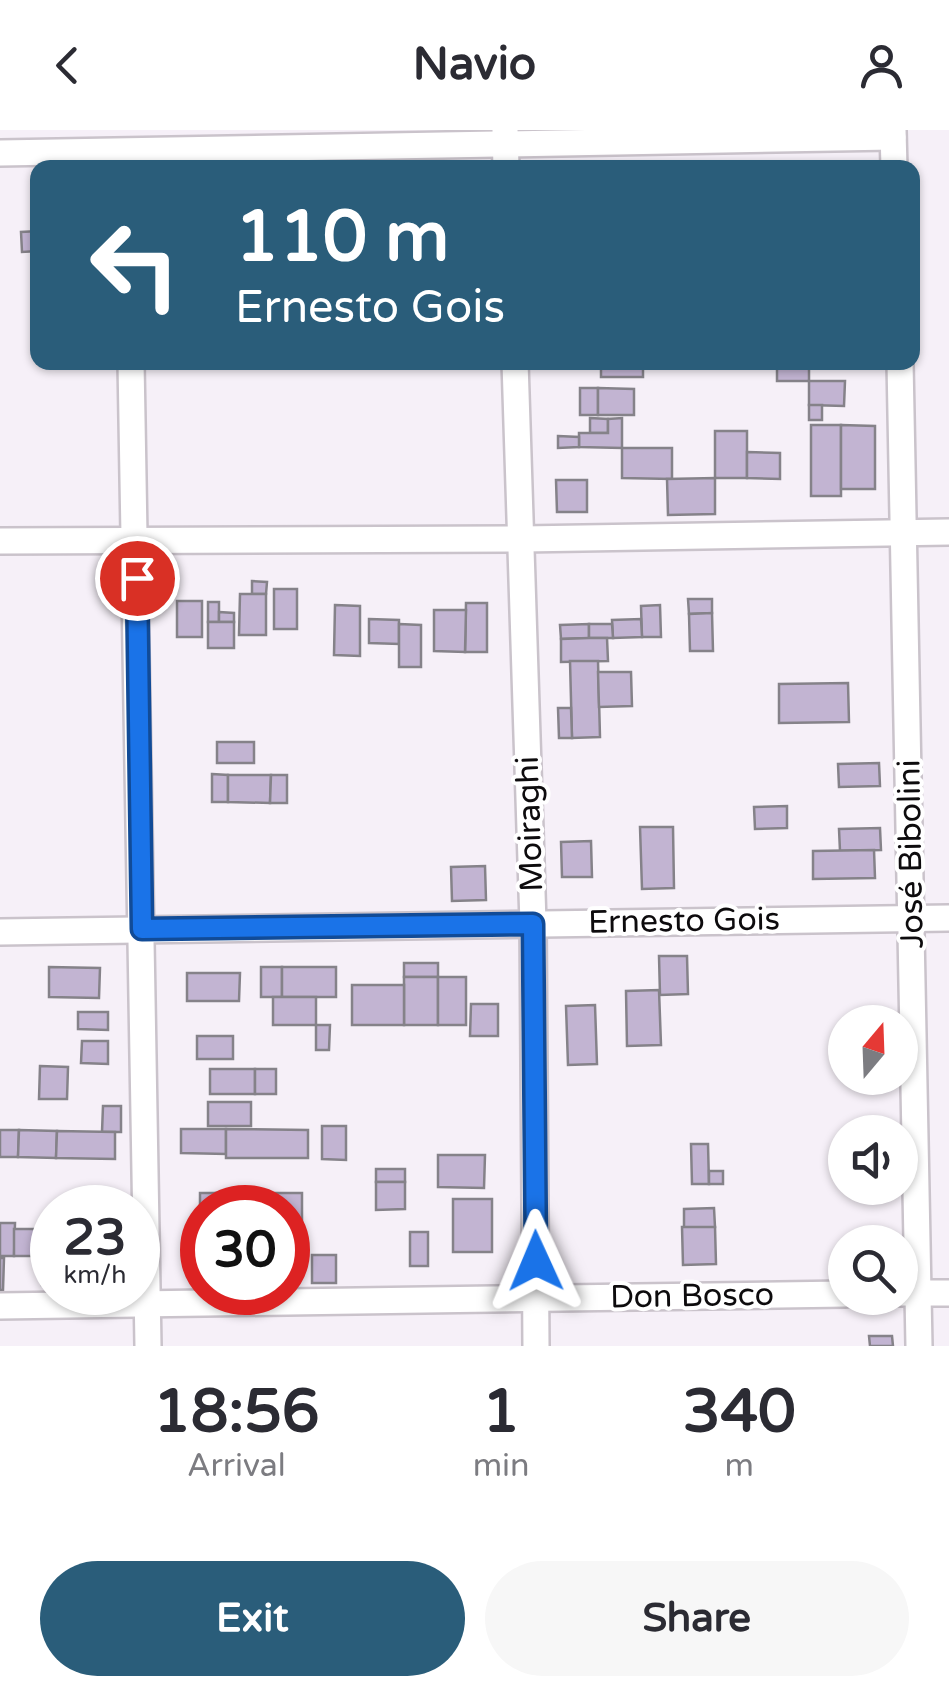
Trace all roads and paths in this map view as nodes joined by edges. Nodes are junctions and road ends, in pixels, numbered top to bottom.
1 (893, 134) edge
2 (505, 147) edge
3 (125, 149) edge
4 (0, 154) edge
5 (894, 160) edge
6 (131, 370) edge
7 (515, 370) edge
8 (900, 370) edge
9 (949, 532) edge
10 (905, 534) junction
11 (136, 539) junction
12 (523, 539) junction
13 (0, 541) edge
14 (912, 918) junction
15 (949, 918) edge
16 (533, 924) junction
17 (142, 929) junction
18 (0, 932) edge
19 (145, 1185) edge
20 (910, 1225) edge
21 (918, 1293) edge
22 (949, 1293) edge
23 (828, 1294) edge
24 (536, 1298) junction
25 (160, 1304) edge
26 (0, 1306) edge
27 (30, 1306) edge
28 (147, 1315) edge
29 (914, 1315) edge
30 (148, 1346) edge
31 (536, 1346) edge
32 (920, 1346) edge

1 - 2 street
1 - 5 street
2 - 3 street
3 - 4 street
6 - 11 street
7 - 12 street, Moiraghi
8 - 10 street, José Bibolini
9 - 10 street
10 - 12 street
10 - 14 street, José Bibolini
11 - 12 street
11 - 13 street
11 - 17 street
12 - 16 street, Moiraghi
14 - 15 street, Ernesto Gois
14 - 16 street, Ernesto Gois
14 - 20 street, José Bibolini
16 - 17 street, Ernesto Gois
16 - 24 street, Moiraghi
17 - 18 street, Ernesto Gois
17 - 19 street
21 - 22 street
23 - 24 street, Don Bosco
24 - 25 street, Don Bosco
24 - 31 street, Moiraghi
26 - 27 street, Don Bosco
28 - 30 street
29 - 32 street, José Bibolini

